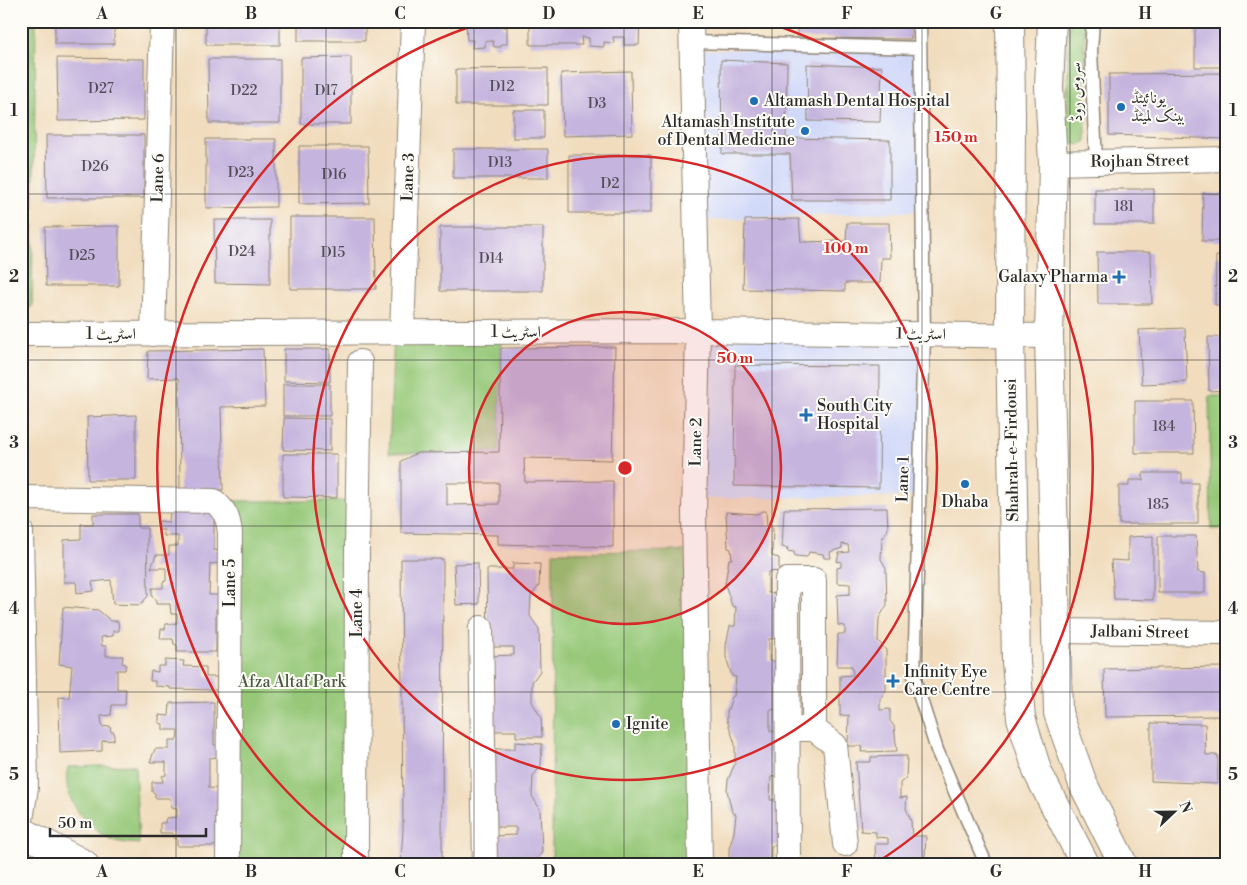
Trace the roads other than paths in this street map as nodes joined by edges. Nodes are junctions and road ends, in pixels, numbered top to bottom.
1 (162, 21) edge
2 (413, 21) edge
3 (920, 21) edge
4 (1010, 21) edge
5 (1052, 21) edge
6 (1093, 21) edge
7 (691, 32) edge
8 (920, 48) junction
9 (1226, 159) edge
10 (1096, 162) junction
11 (1053, 163) junction
12 (698, 331) junction
13 (402, 333) junction
14 (21, 334) edge
15 (153, 334) junction
16 (924, 334) junction
17 (1010, 335) junction
18 (1048, 336) junction
19 (360, 362) dead end
20 (21, 498) edge
21 (21, 532) edge
22 (481, 628) dead end
23 (1055, 631) junction
24 (1226, 633) edge
25 (788, 729) junction
26 (814, 729) junction
27 (21, 820) edge
28 (21, 831) edge
29 (845, 844) dead end
30 (84, 864) edge
31 (228, 864) edge
32 (356, 864) edge
33 (485, 864) edge
34 (700, 864) edge
35 (788, 864) edge
36 (986, 864) edge
37 (1084, 864) edge
38 (1123, 864) edge

1 - 15 street, Lane 6
2 - 13 street, Lane 3
3 - 8 lane, Lane 1
4 - 17 main road, Shahrah-e-Firdousi
5 - 11 main road
6 - 10 lane, سروس روڈ
7 - 8 lane
7 - 12 street, Lane 2
8 - 16 lane, Lane 1
9 - 10 street, Rojhan Street
10 - 11 street, Rojhan Street
11 - 18 main road
12 - 13 street, اسٹریٹ 1
12 - 16 street, اسٹریٹ 1
12 - 34 street, Lane 2
13 - 15 street, اسٹریٹ 1
14 - 15 street, اسٹریٹ 1
16 - 17 street, اسٹریٹ 1
16 - 36 lane, Lane 1
17 - 18 street, اسٹریٹ 1
17 - 37 main road, Shahrah-e-Firdousi
18 - 23 main road
19 - 32 street, Lane 4
20 - 31 street, Lane 5
21 - 27 street
22 - 33 street
23 - 24 street, Jalbani Street
23 - 38 main road
25 - 26 street
25 - 26 street
25 - 35 street
26 - 29 street
28 - 30 main road

